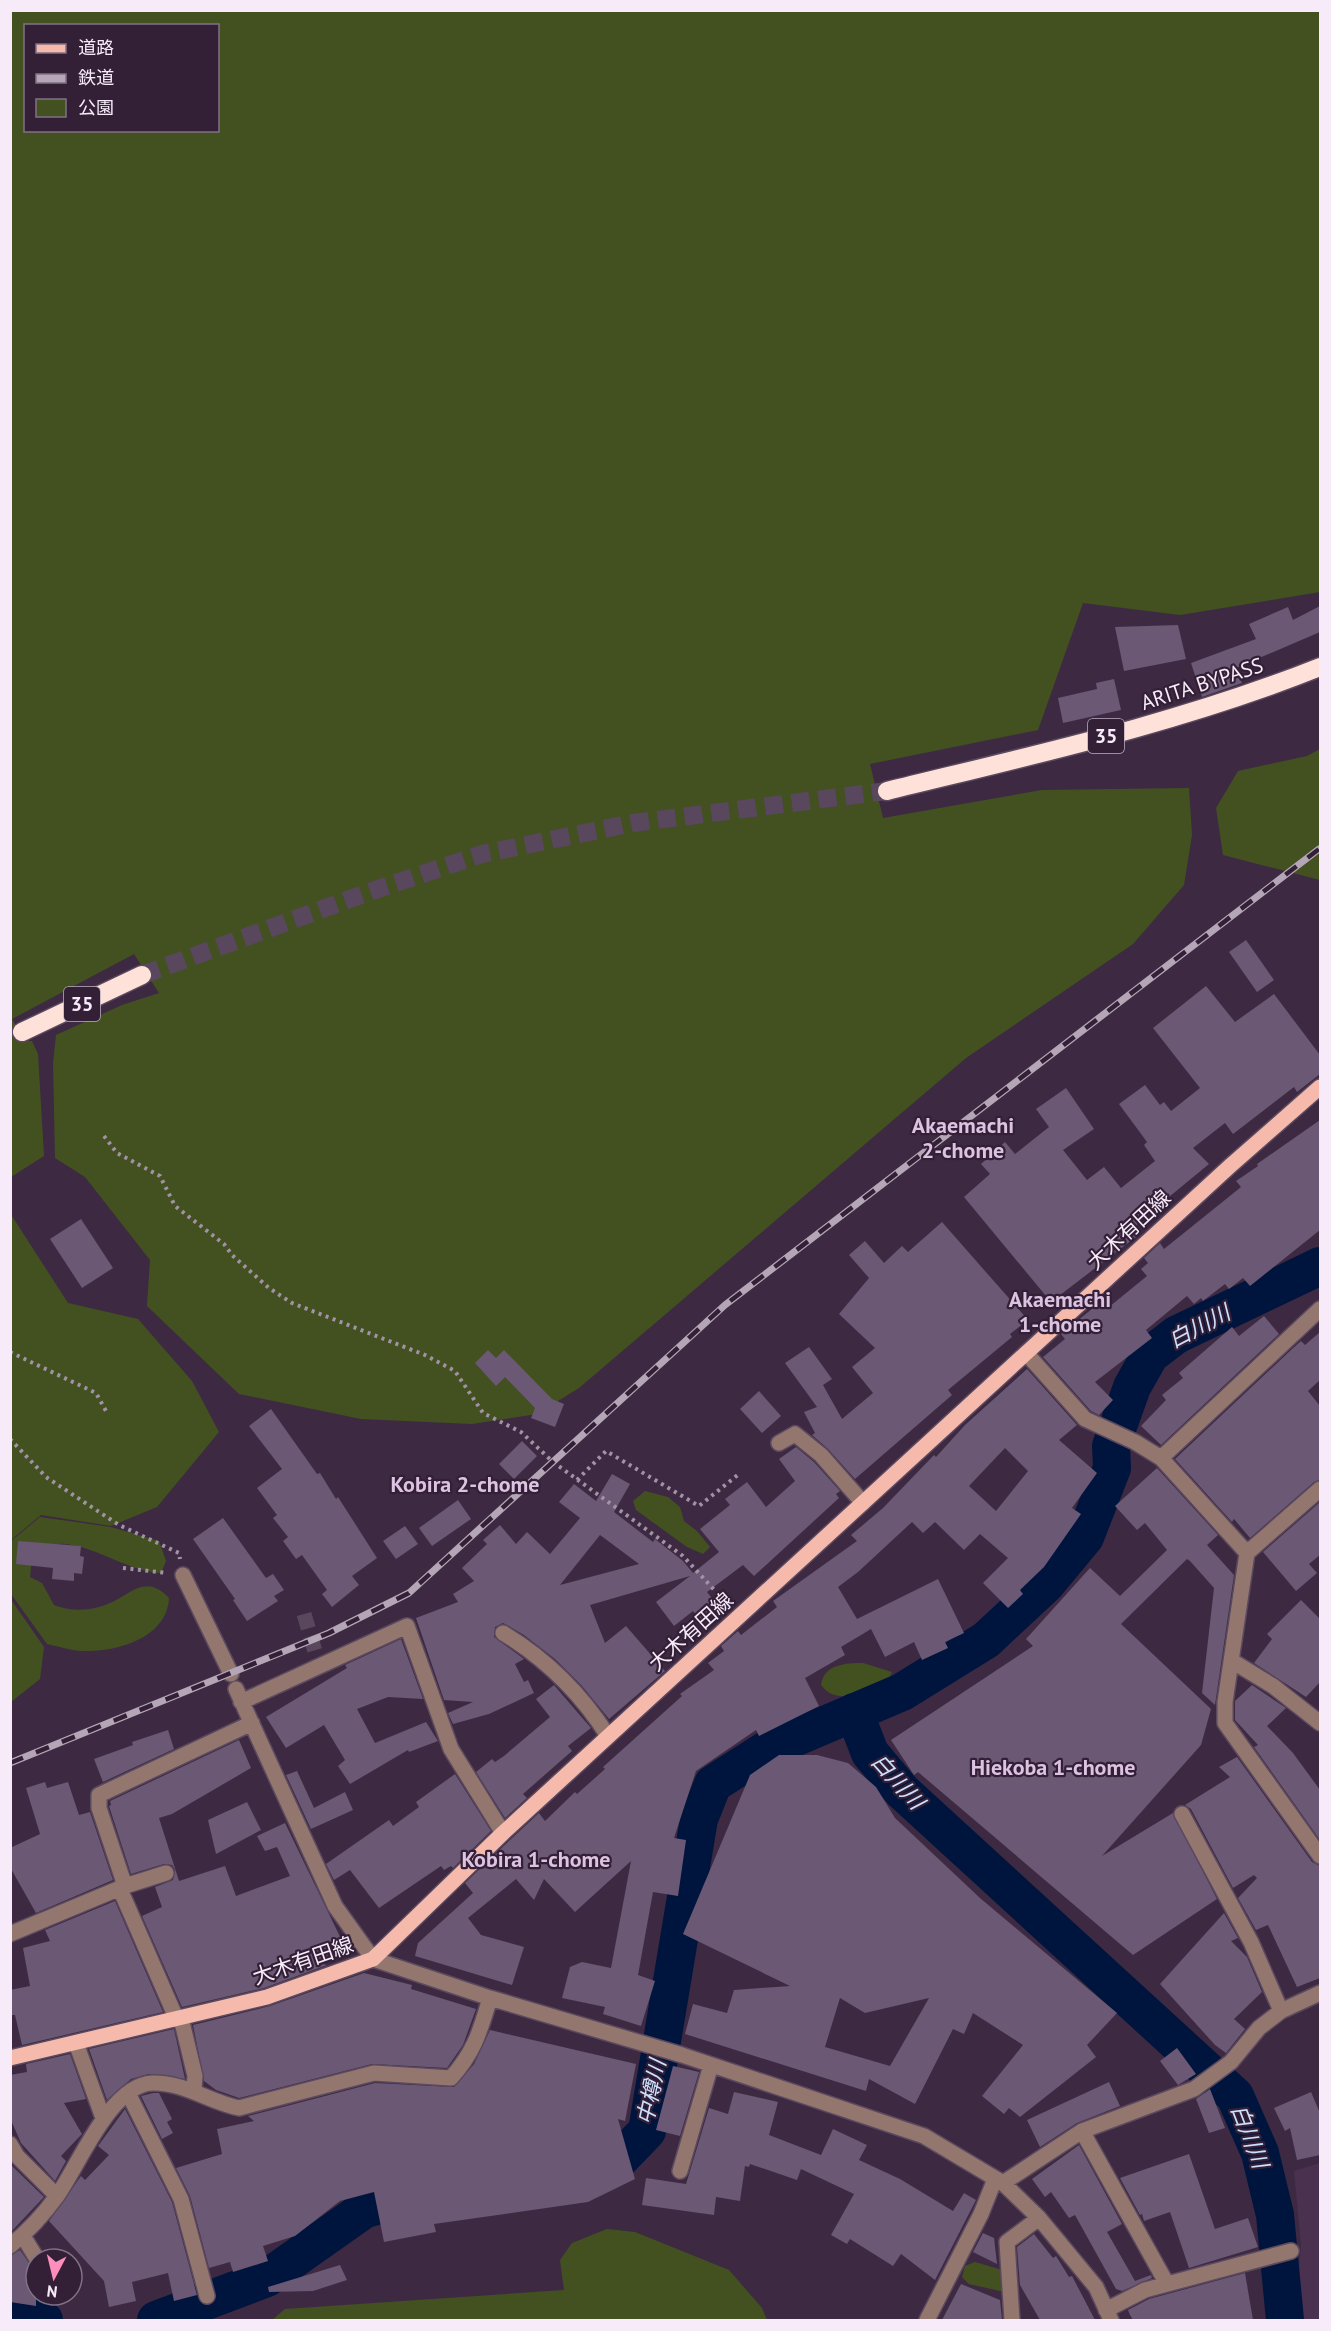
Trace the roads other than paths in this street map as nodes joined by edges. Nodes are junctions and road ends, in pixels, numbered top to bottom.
1 (1320, 667) edge
2 (887, 791) tunnel mouth
3 (142, 975) tunnel mouth
4 (22, 1032) dead end
5 (1320, 1087) edge
6 (1320, 1309) edge
7 (1026, 1353) junction
8 (779, 1443) dead end
9 (1161, 1458) junction
10 (1320, 1489) edge
11 (862, 1503) junction
12 (1247, 1553) junction
13 (183, 1575) road end
14 (504, 1632) dead end
15 (1232, 1661) junction
16 (231, 1674) dead end
17 (1320, 1723) edge
18 (252, 1724) junction
19 (608, 1736) junction
20 (1182, 1814) dead end
21 (503, 1833) junction
22 (1320, 1856) edge
23 (166, 1873) dead end
24 (123, 1887) junction
25 (10, 1934) edge
26 (373, 1959) junction
27 (1320, 1993) edge
28 (490, 1998) junction
29 (1281, 2011) junction
30 (179, 2019) junction
31 (76, 2043) junction
32 (10, 2058) edge
33 (711, 2065) junction
34 (194, 2090) junction
35 (128, 2093) junction
36 (103, 2118) junction
37 (1082, 2131) junction
38 (10, 2144) edge
39 (680, 2171) dead end
40 (999, 2181) junction
41 (57, 2196) junction
42 (1039, 2218) junction
43 (23, 2236) junction
44 (10, 2246) edge
45 (30, 2247) edge
46 (1291, 2251) dead end
47 (1167, 2284) junction
48 (207, 2296) dead end
49 (1109, 2315) edge
50 (927, 2320) edge
51 (1012, 2320) edge

1 - 2 highway, ARITA BYPASS / 35
3 - 4 highway, 35
5 - 7 main road, 大木有田線
6 - 9 street
7 - 9 street
7 - 11 main road, 大木有田線
8 - 11 street
9 - 12 street
10 - 12 street
11 - 19 main road, 大木有田線
12 - 15 street
13 - 16 street
14 - 19 street
15 - 17 street
15 - 22 street
18 - 21 street
18 - 24 street
18 - 26 street
19 - 21 main road, 大木有田線
20 - 29 street
21 - 26 main road, 大木有田線
23 - 24 street
24 - 25 street
24 - 30 street
26 - 28 street
26 - 30 main road, 大木有田線
27 - 29 street
28 - 33 street
28 - 34 street
29 - 37 street
30 - 31 main road, 大木有田線
30 - 34 street
31 - 32 main road, 大木有田線
31 - 36 street
33 - 39 street
33 - 40 street
34 - 35 street
35 - 36 street
35 - 48 street
36 - 41 street
37 - 40 street
37 - 47 street
38 - 41 street
40 - 42 street
40 - 50 street
41 - 43 street
42 - 49 street
42 - 51 street
43 - 44 street
43 - 45 street
46 - 47 street
47 - 49 street

